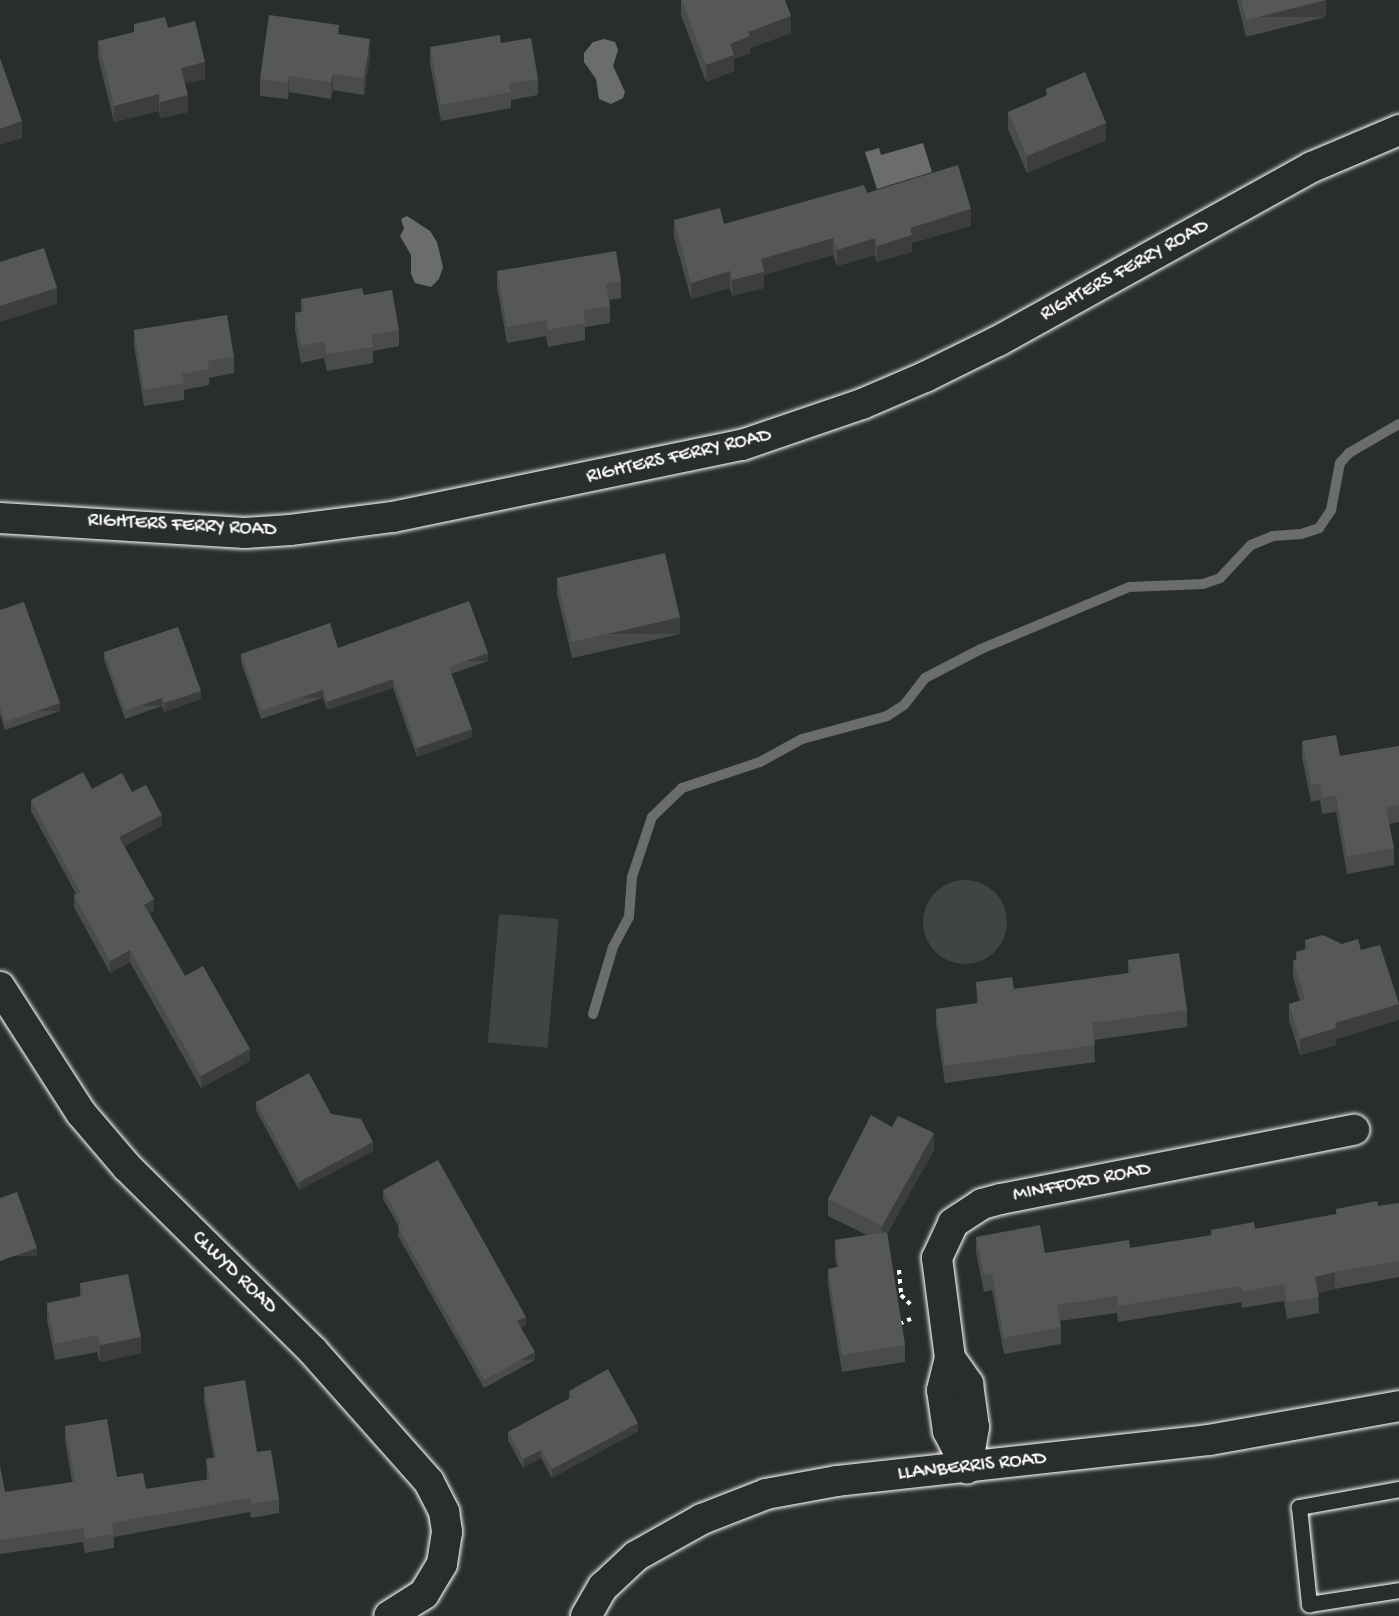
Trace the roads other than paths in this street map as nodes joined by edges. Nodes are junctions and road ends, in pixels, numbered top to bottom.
1 (1399, 130) edge
2 (0, 518) edge
3 (0, 987) edge
4 (1354, 1130) dead end
5 (1399, 1406) edge
6 (967, 1468) junction
7 (1399, 1489) edge
8 (1399, 1590) edge
9 (389, 1616) edge
10 (586, 1616) edge

1 - 2 street, RIGHTERS FERRY ROAD
3 - 9 street, CLWYD ROAD
4 - 6 street, MINFFORD ROAD
5 - 6 street, LLANBERRIS ROAD
6 - 10 street, LLANBERRIS ROAD
7 - 8 lane

